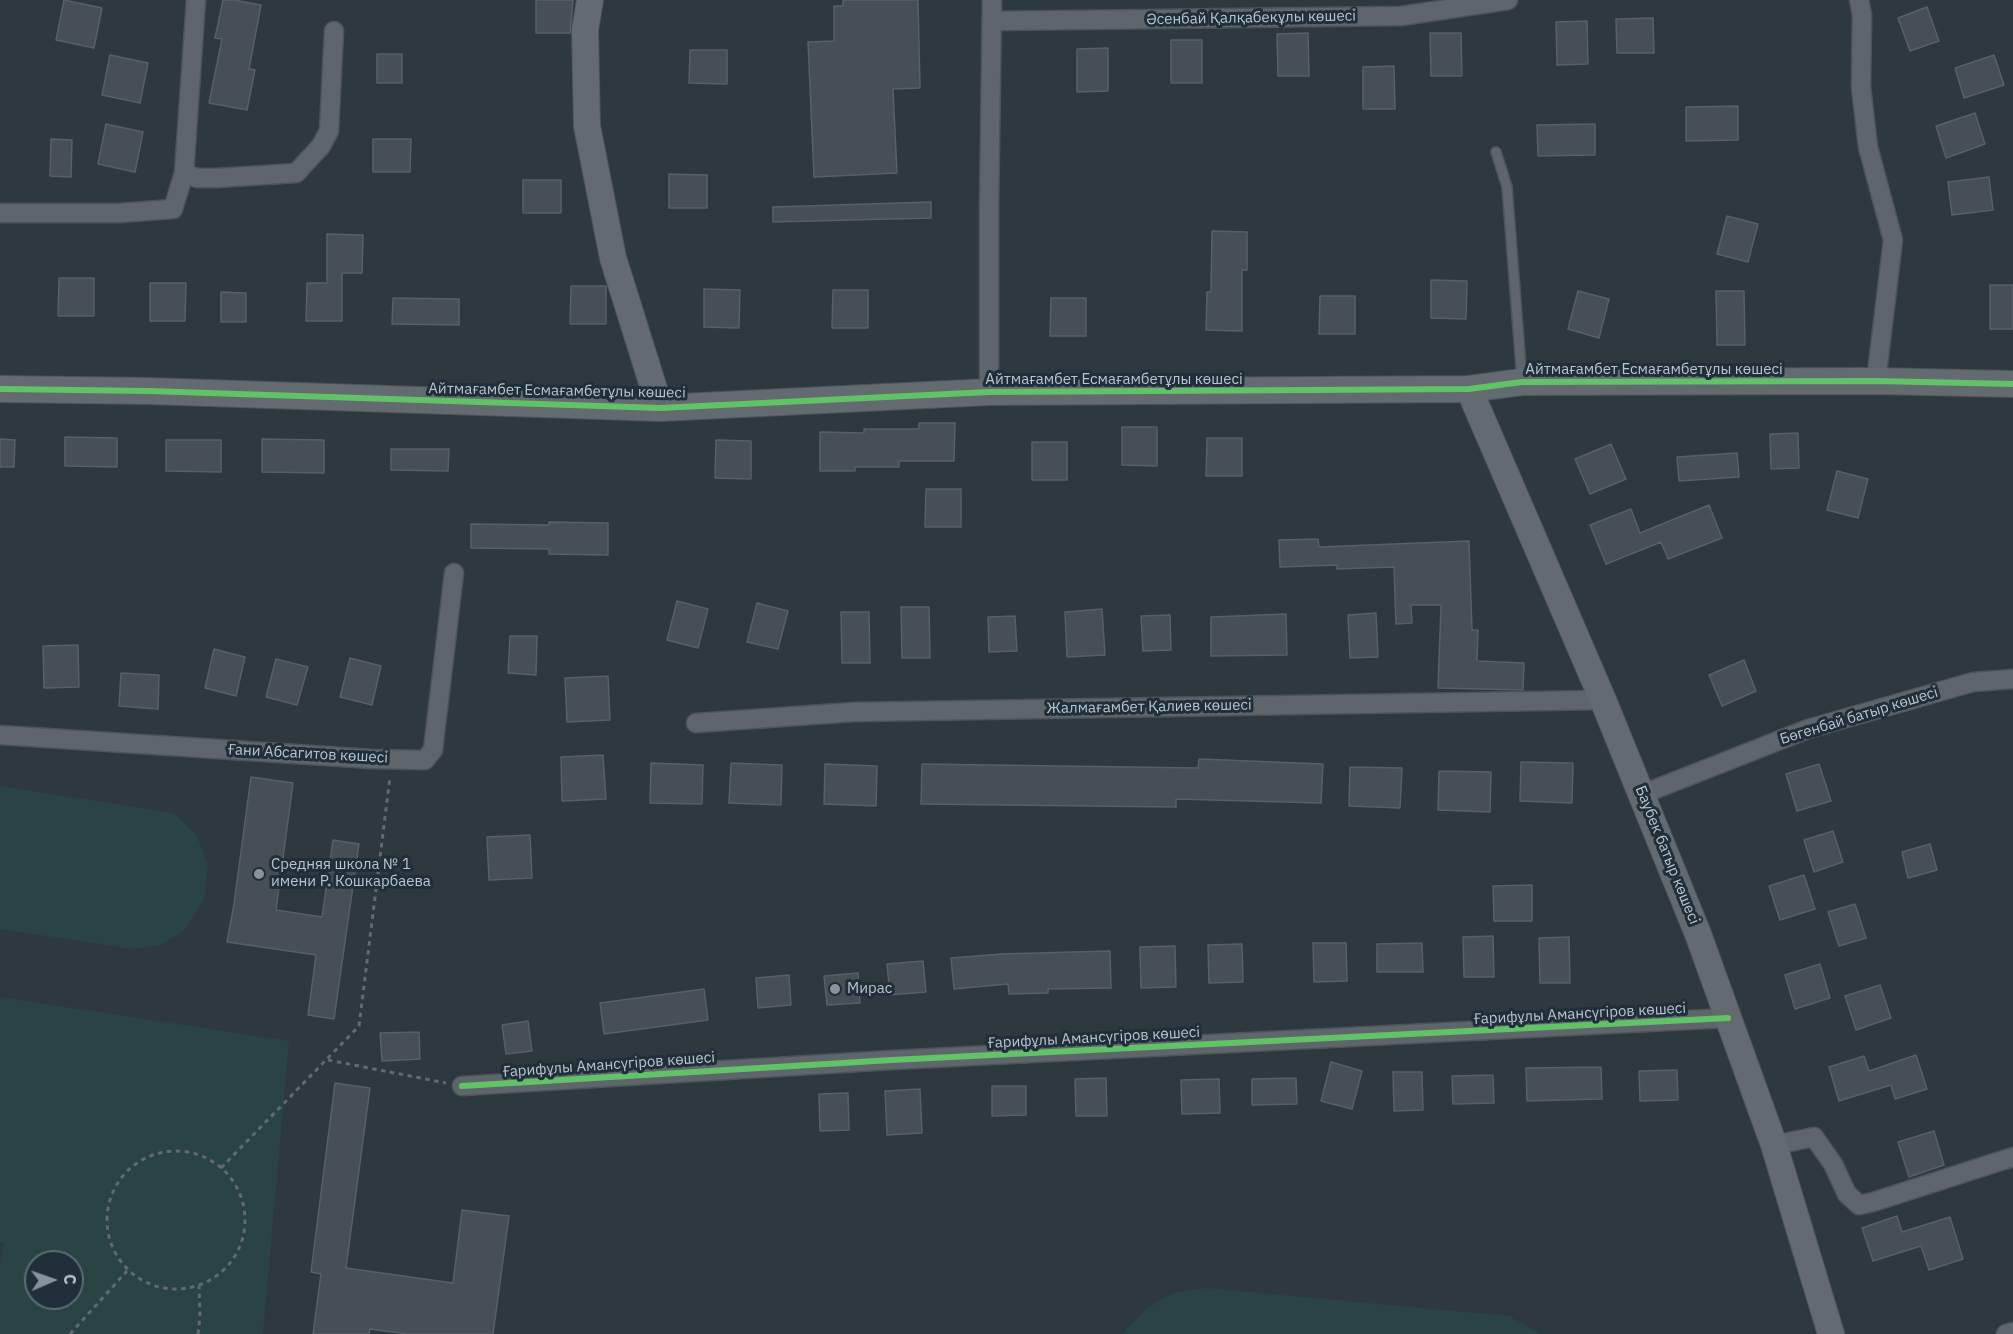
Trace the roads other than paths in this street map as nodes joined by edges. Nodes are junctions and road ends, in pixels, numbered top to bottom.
1 (196, 0) edge
2 (590, 0) edge
3 (992, 0) edge
4 (1508, 0) edge
5 (1859, 0) edge
6 (992, 21) junction
7 (334, 31) dead end
8 (1496, 152) dead end
9 (184, 173) junction
10 (0, 213) edge
11 (1876, 381) junction
12 (1522, 382) junction
13 (2013, 384) edge
14 (0, 388) edge
15 (1469, 389) junction
16 (989, 392) junction
17 (660, 408) junction
18 (454, 573) dead end
19 (2013, 679) edge
20 (1603, 700) junction
21 (696, 723) dead end
22 (0, 735) edge
23 (1643, 794) junction
24 (1728, 1018) junction
25 (462, 1086) road end
26 (1774, 1145) junction
27 (2013, 1157) edge
28 (2013, 1332) edge
29 (1831, 1334) edge
30 (2006, 1334) edge

1 - 9 street
2 - 17 street
3 - 6 street
4 - 6 street, Әсенбай Қалқабекұлы көшесі
5 - 11 street
6 - 16 street
7 - 9 street
8 - 12 lane
9 - 10 street
11 - 12 street, Айтмағамбет Есмағамбетұлы көшесі
11 - 13 street, Айтмағамбет Есмағамбетұлы көшесі
12 - 15 street, Айтмағамбет Есмағамбетұлы көшесі
14 - 17 street, Айтмағамбет Есмағамбетұлы көшесі
15 - 16 street, Айтмағамбет Есмағамбетұлы көшесі
15 - 20 street, Баубек батыр көшесі
16 - 17 street, Айтмағамбет Есмағамбетұлы көшесі
18 - 22 street, Ғани Абсагитов көшесі
19 - 23 street, Бөгенбай батыр көшесі
20 - 21 street, Жалмағамбет Қалиев көшесі
20 - 23 street, Баубек батыр көшесі
23 - 24 street, Баубек батыр көшесі
24 - 25 street, Ғарифұлы Амансүгіров көшесі
24 - 26 street, Баубек батыр көшесі
26 - 27 street
26 - 29 street, Баубек батыр көшесі
28 - 30 street

